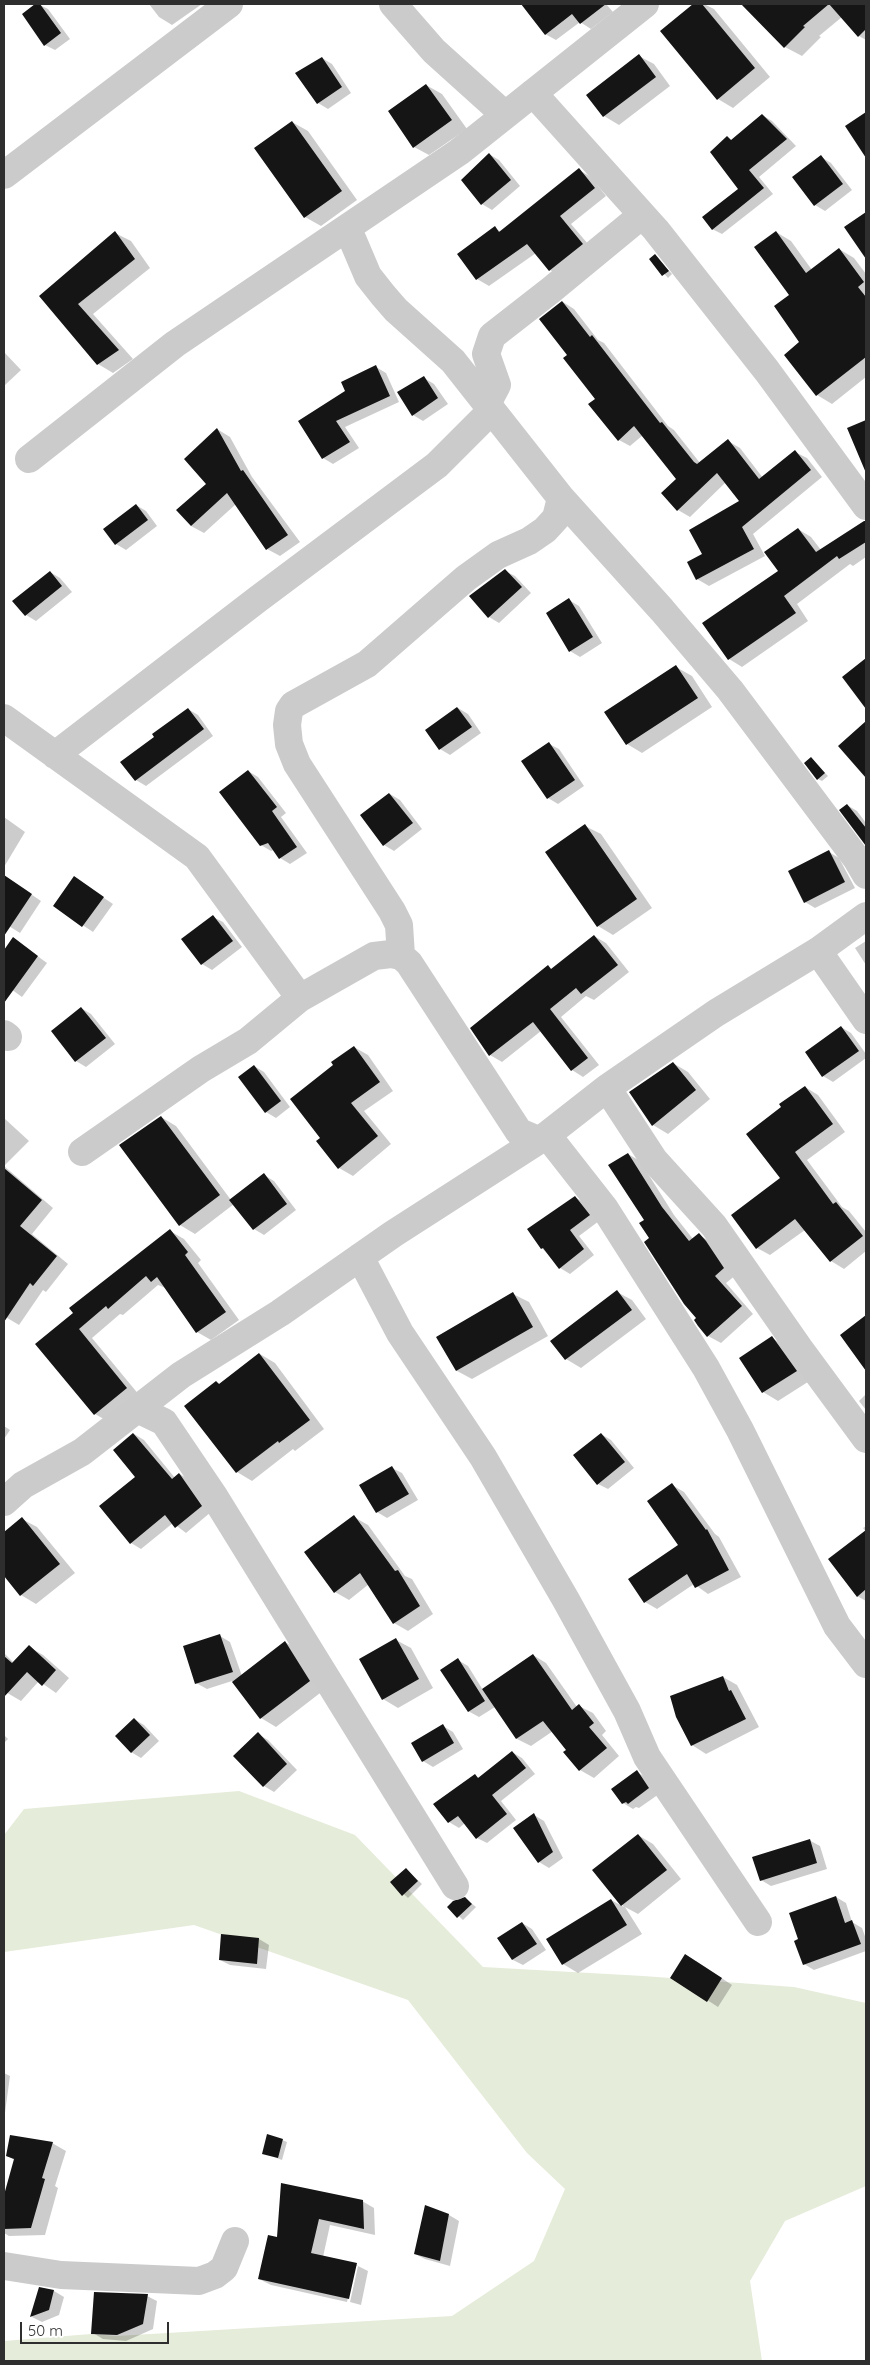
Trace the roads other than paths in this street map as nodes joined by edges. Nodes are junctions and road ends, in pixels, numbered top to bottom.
1 (229, 4) edge
2 (393, 4) edge
3 (645, 4) edge
4 (533, 92) junction
5 (505, 115) junction
6 (10, 161) edge
7 (642, 215) junction
8 (348, 228) junction
9 (489, 407) junction
10 (29, 459) dead end
11 (863, 493) edge
12 (561, 498) junction
13 (4, 718) edge
14 (55, 755) junction
15 (866, 875) edge
16 (866, 916) edge
17 (818, 951) junction
18 (401, 956) junction
19 (300, 998) junction
20 (866, 1020) edge
21 (607, 1088) junction
22 (530, 1140) junction
23 (82, 1152) dead end
24 (360, 1257) junction
25 (162, 1390) junction
26 (137, 1409) junction
27 (164, 1422) junction
28 (866, 1439) edge
29 (4, 1502) edge
30 (866, 1664) edge
31 (455, 1886) dead end
32 (758, 1922) dead end
33 (235, 2241) dead end
34 (4, 2266) edge

1 - 6 street
2 - 5 street
3 - 4 street
4 - 5 street
4 - 7 street
5 - 8 street
7 - 9 street
7 - 11 street
8 - 9 street
8 - 10 street
9 - 12 street
9 - 14 street
12 - 15 street
12 - 18 street
13 - 14 street
14 - 19 street
16 - 17 street
17 - 20 street
17 - 21 street
18 - 19 street
18 - 22 street
19 - 23 street
21 - 22 street
21 - 28 street
22 - 24 street
22 - 30 street
24 - 25 street
24 - 32 street
25 - 26 street
25 - 27 street
26 - 27 street
26 - 29 street
27 - 31 street
33 - 34 street

